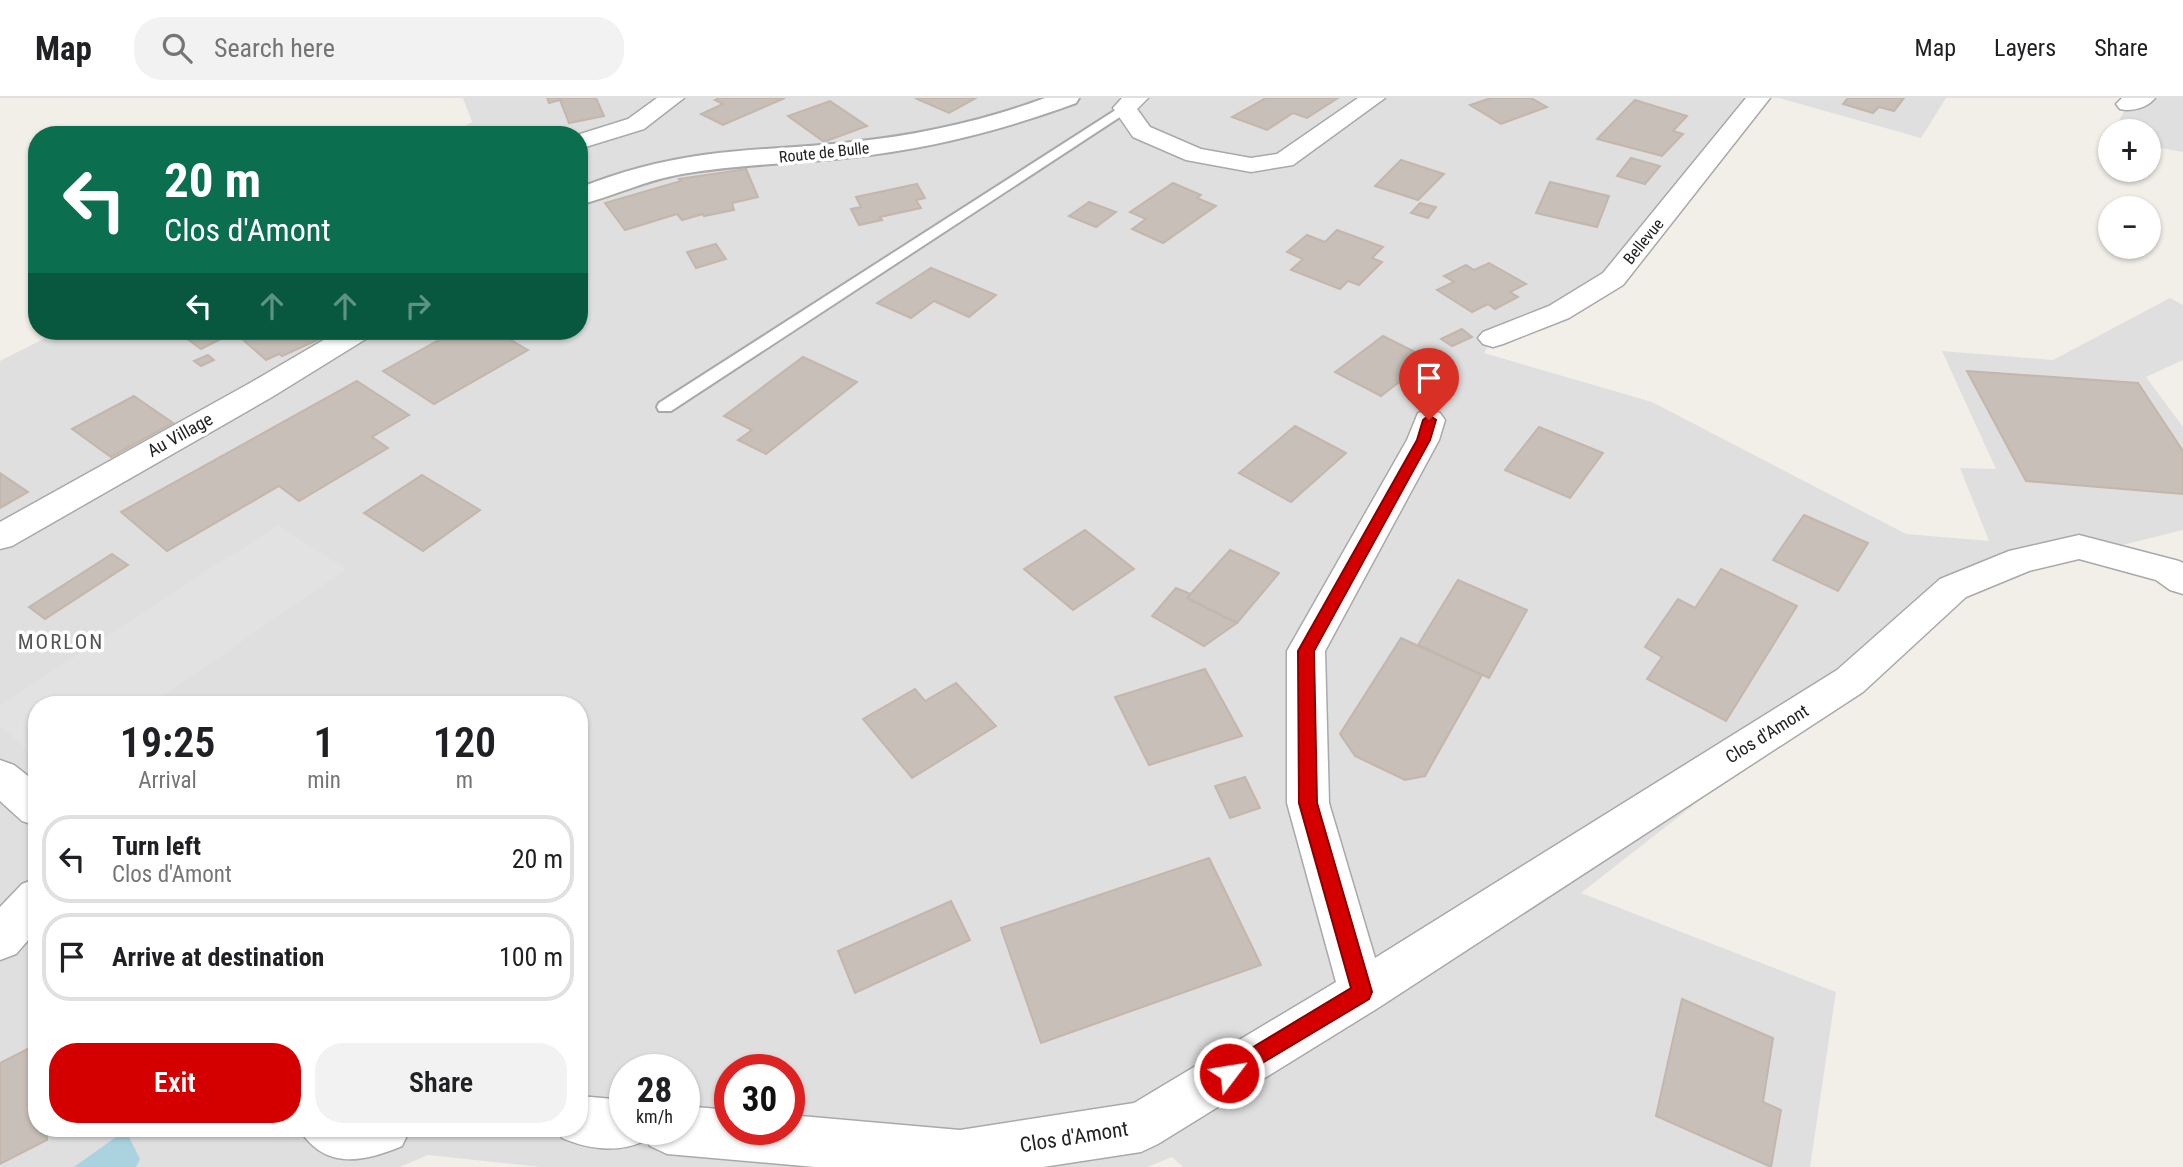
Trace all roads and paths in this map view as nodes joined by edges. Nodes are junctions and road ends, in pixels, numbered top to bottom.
1 (645, 98) edge
2 (673, 98) edge
3 (1067, 98) edge
4 (1373, 98) edge
5 (1758, 98) edge
6 (1130, 103) edge
7 (588, 127) edge
8 (588, 139) edge
9 (588, 193) edge
10 (1493, 338) dead end
11 (344, 340) edge
12 (665, 407) dead end
13 (1429, 420) dead end
14 (0, 537) edge
15 (2183, 581) edge
16 (0, 777) edge
17 (28, 800) edge
18 (28, 908) edge
19 (0, 939) edge
20 (1362, 992) junction
21 (588, 1122) edge
22 (609, 1124) edge
23 (700, 1132) edge
24 (360, 1137) edge
25 (332, 1146) edge

1 - 7 street
2 - 8 street
3 - 9 street, Route de Bulle
4 - 6 street
5 - 10 street, Bellevue
6 - 12 lane
11 - 14 street, Au Village
13 - 20 street
15 - 20 street, Clos d'Amont
16 - 17 street
18 - 19 street
20 - 23 street, Clos d'Amont
21 - 22 street
24 - 25 street

